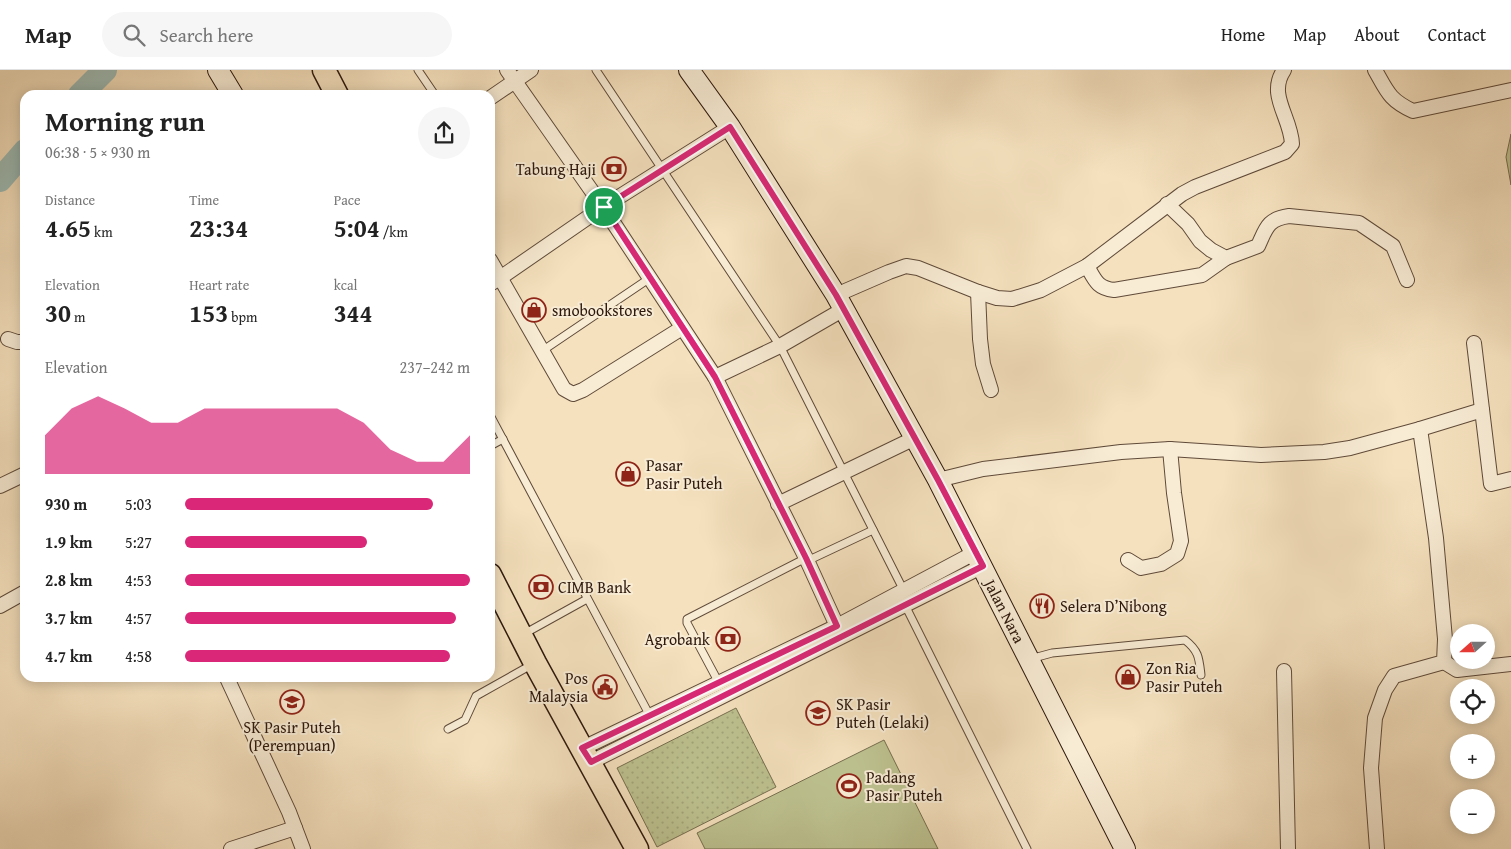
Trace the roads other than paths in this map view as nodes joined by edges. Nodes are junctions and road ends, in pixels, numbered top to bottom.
1 (218, 70) edge
2 (324, 70) edge
3 (418, 70) edge
4 (531, 70) edge
5 (596, 70) edge
6 (689, 70) edge
7 (1284, 70) edge
8 (1375, 70) edge
9 (511, 76) edge
10 (231, 90) edge
11 (334, 90) edge
12 (432, 90) edge
13 (1511, 90) edge
14 (495, 93) edge
15 (730, 127) junction
16 (663, 169) junction
17 (1167, 204) junction
18 (604, 207) junction
19 (1226, 258) junction
20 (1087, 266) junction
21 (651, 278) junction
22 (1407, 280) dead end
23 (495, 281) edge
24 (978, 292) junction
25 (840, 302) junction
26 (682, 328) junction
27 (8, 339) dead end
28 (20, 342) edge
29 (1474, 343) dead end
30 (780, 346) junction
31 (542, 351) junction
32 (715, 377) junction
33 (991, 390) dead end
34 (1482, 410) junction
35 (495, 424) edge
36 (1420, 429) junction
37 (915, 438) junction
38 (503, 439) junction
39 (495, 443) edge
40 (1170, 449) junction
41 (844, 472) junction
42 (20, 476) edge
43 (1511, 479) edge
44 (938, 480) junction
45 (0, 486) edge
46 (778, 504) junction
47 (873, 530) junction
48 (979, 559) junction
49 (807, 560) junction
50 (1128, 560) dead end
51 (495, 584) edge
52 (904, 590) junction
53 (20, 595) edge
54 (587, 599) junction
55 (905, 605) junction
56 (0, 606) edge
57 (837, 626) junction
58 (522, 635) junction
59 (1030, 659) junction
60 (1444, 662) junction
61 (535, 663) junction
62 (1511, 664) edge
63 (1284, 671) dead end
64 (1201, 675) dead end
65 (229, 682) edge
66 (719, 683) junction
67 (650, 716) junction
68 (448, 729) dead end
69 (587, 755) junction
70 (295, 828) junction
71 (231, 849) edge
72 (303, 849) edge
73 (637, 849) edge
74 (1027, 849) edge
75 (1125, 849) edge
76 (1288, 849) edge
77 (1377, 849) edge

1 - 10 main road
2 - 11 main road
3 - 12 lane
4 - 9 street
5 - 16 lane
6 - 15 main road, Jalan Nara
7 - 17 street
8 - 13 street
9 - 14 street
9 - 18 street
15 - 16 street
15 - 25 main road, Jalan Nara
16 - 18 street
16 - 30 lane
17 - 19 street
17 - 20 street
18 - 21 street
18 - 23 street
19 - 20 street
19 - 22 street
20 - 24 street
21 - 26 street
21 - 31 lane
23 - 31 street
24 - 25 street
24 - 33 street
25 - 30 street
25 - 37 main road, Jalan Nara
26 - 31 street
26 - 32 street
27 - 28 street
29 - 34 street
30 - 32 street
30 - 41 lane
32 - 46 street
34 - 36 street
34 - 43 street
35 - 38 lane
36 - 40 street
36 - 60 street
37 - 41 street
37 - 44 main road, Jalan Nara
38 - 39 lane
38 - 54 lane
40 - 44 street
40 - 50 street
41 - 46 street
41 - 47 lane
42 - 45 street
44 - 48 main road, Jalan Nara
46 - 49 street
47 - 49 lane
47 - 52 lane
48 - 52 street
48 - 55 street
48 - 59 main road, Jalan Nara
49 - 57 street
49 - 66 lane
51 - 58 main road
52 - 57 street
53 - 56 street
54 - 58 lane
54 - 67 lane
55 - 69 street
55 - 74 lane
57 - 66 street
58 - 61 main road
59 - 64 lane
59 - 75 main road, Jalan Nara
60 - 62 street
60 - 77 street
61 - 68 lane
61 - 69 main road
63 - 76 street
65 - 70 street
66 - 67 street
67 - 69 street
69 - 73 main road
70 - 71 street
70 - 72 street

